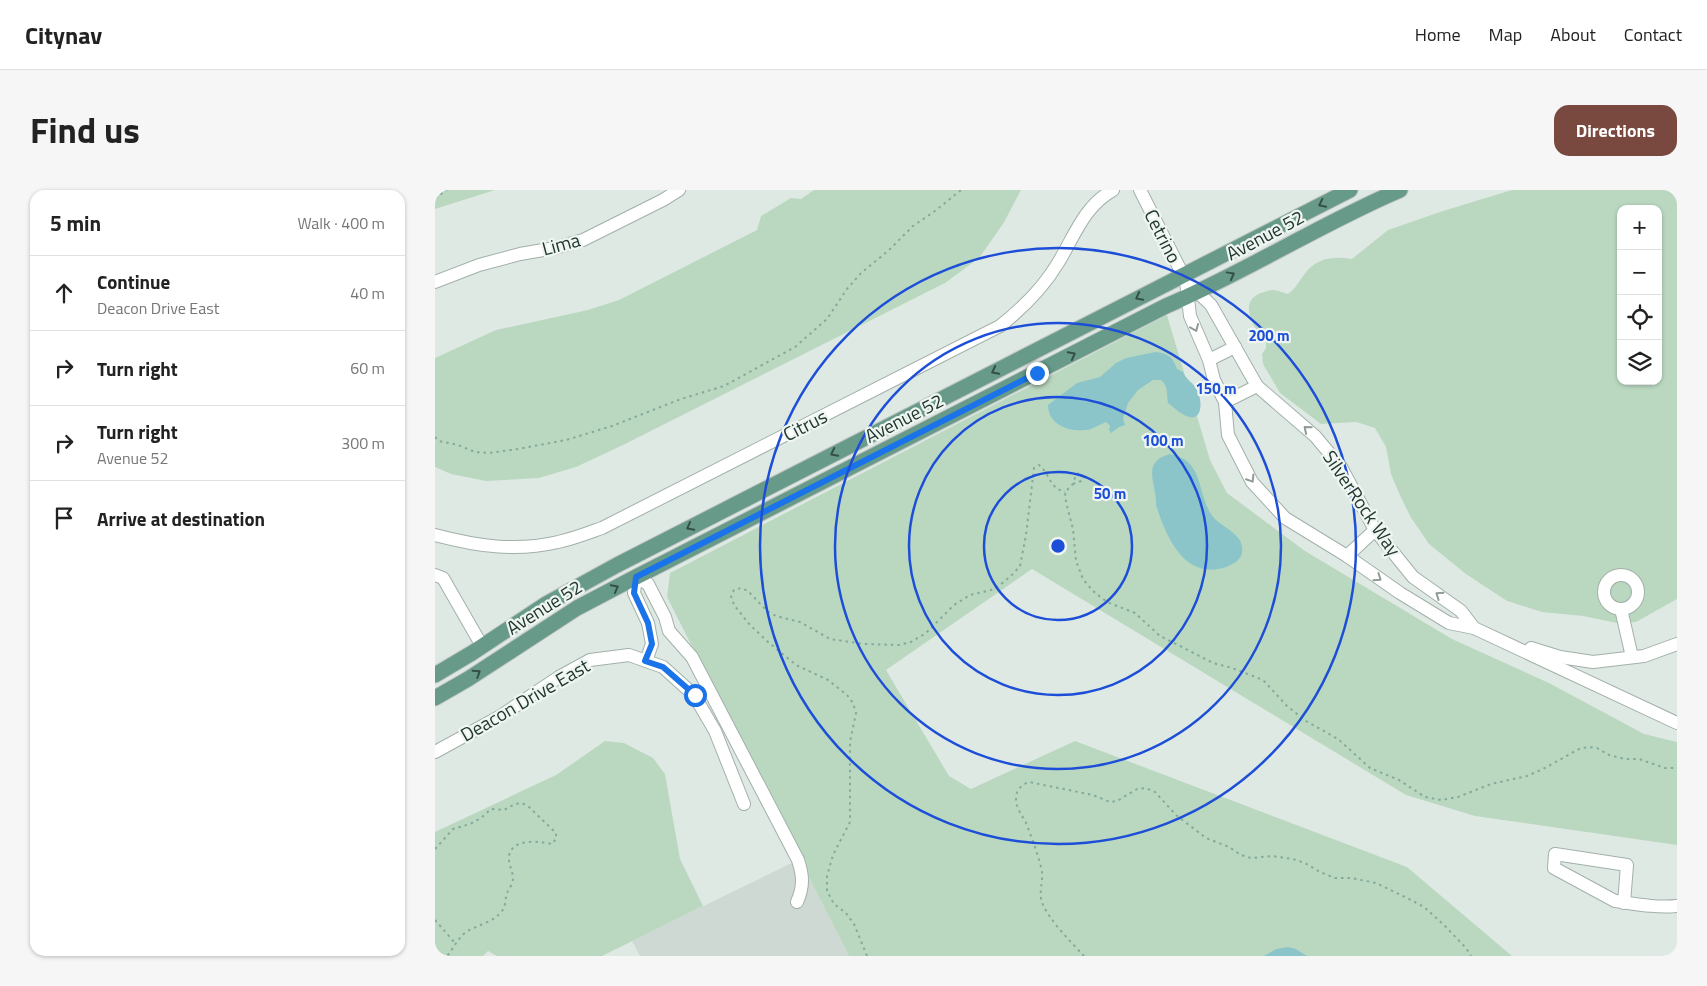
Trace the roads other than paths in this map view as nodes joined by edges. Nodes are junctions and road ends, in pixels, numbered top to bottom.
1 (679, 190) edge
2 (1113, 190) edge
3 (1140, 190) edge
4 (1350, 190) edge
5 (1400, 190) edge
6 (1184, 278) junction
7 (435, 282) edge
8 (1193, 295) junction
9 (1235, 347) junction
10 (1209, 360) junction
11 (1257, 386) junction
12 (1225, 402) junction
13 (1375, 530) junction
14 (435, 535) edge
15 (1347, 556) junction
16 (435, 575) edge
17 (636, 577) junction
18 (1621, 609) dead end
19 (1474, 628) junction
20 (669, 631) junction
21 (1490, 636) junction
22 (652, 644) junction
23 (1677, 644) edge
24 (482, 646) junction
25 (1632, 658) junction
26 (645, 661) junction
27 (435, 675) edge
28 (435, 698) edge
29 (1677, 723) edge
30 (435, 752) edge
31 (744, 804) dead end
32 (797, 902) dead end
33 (1624, 902) junction
34 (1677, 906) edge

1 - 7 street, Lima
2 - 14 street, Citrus
3 - 6 street, Cetrino
4 -> 6 main road, Avenue 52
8 -> 5 main road, Avenue 52
6 - 8 street, SilverRock Way
6 -> 24 main road, Avenue 52
8 - 9 street, SilverRock Way
8 -> 10 street, SilverRock Way
17 -> 8 main road, Avenue 52
9 - 10 street
9 - 11 street, SilverRock Way
10 - 12 street, SilverRock Way
11 - 12 street
13 -> 11 street, SilverRock Way
12 -> 15 street, SilverRock Way
13 - 15 street
19 -> 13 street, SilverRock Way
15 -> 19 street, SilverRock Way
16 - 24 street
17 - 20 street
17 - 22 street
28 -> 17 main road, Avenue 52
18 - 25 street
19 - 21 street, SilverRock Way
20 - 22 street
20 - 32 street
21 - 25 street
21 - 29 street, SilverRock Way
22 - 26 street
23 - 25 street
24 - 27 main road, Avenue 52
26 - 30 street, Deacon Drive East
26 - 31 street, Deacon Drive East
33 - 33 street
33 - 34 street

